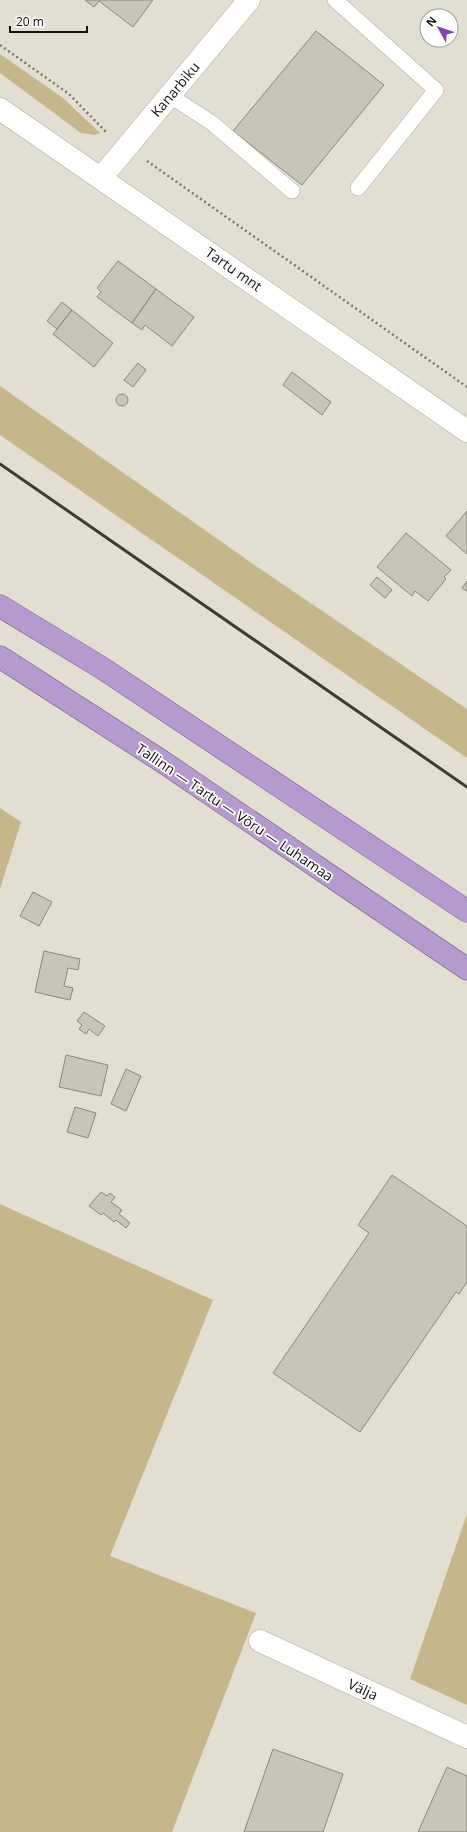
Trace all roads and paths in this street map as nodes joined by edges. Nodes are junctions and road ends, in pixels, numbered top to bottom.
1 (249, 0) edge
2 (335, 0) edge
3 (0, 46) edge
4 (169, 95) junction
5 (0, 109) edge
6 (127, 146) junction
7 (101, 178) junction
8 (358, 188) dead end
9 (292, 190) dead end
10 (467, 387) edge
11 (467, 431) edge
12 (0, 606) edge
13 (0, 658) edge
14 (467, 911) edge
15 (467, 969) edge
16 (260, 1641) dead end
17 (467, 1737) edge

1 - 4 street, Kanarbiku
2 - 8 lane
3 - 6 path
4 - 6 street, Kanarbiku
4 - 9 lane
5 - 7 street, Tartu mnt
6 - 7 street, Kanarbiku
6 - 10 path
7 - 11 street, Tartu mnt
12 - 14 highway
13 - 15 highway, Tallinn — Tartu — Võru — Luhamaa
16 - 17 street, Välja

